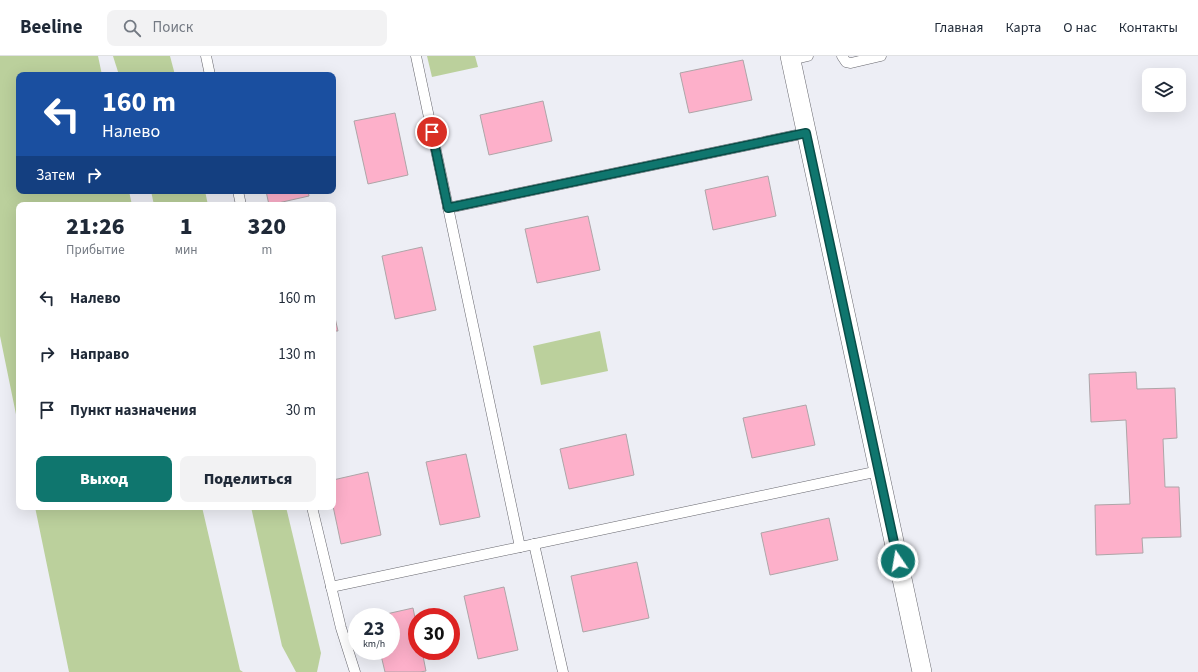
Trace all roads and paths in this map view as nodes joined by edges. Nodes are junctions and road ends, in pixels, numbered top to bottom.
1 (206, 56) edge
2 (416, 56) edge
3 (842, 56) edge
4 (881, 56) edge
5 (797, 57) edge
6 (209, 72) edge
7 (806, 133) junction
8 (448, 208) junction
9 (879, 471) junction
10 (313, 510) edge
11 (534, 544) junction
12 (520, 547) junction
13 (331, 587) junction
14 (355, 672) edge
15 (563, 672) edge
16 (922, 672) edge

1 - 6 lane
2 - 8 lane
3 - 4 lane
5 - 7 street
7 - 8 lane
7 - 9 street
8 - 12 lane
9 - 11 lane
9 - 16 street
10 - 13 lane
11 - 12 lane
11 - 15 lane
12 - 13 lane
13 - 14 lane

